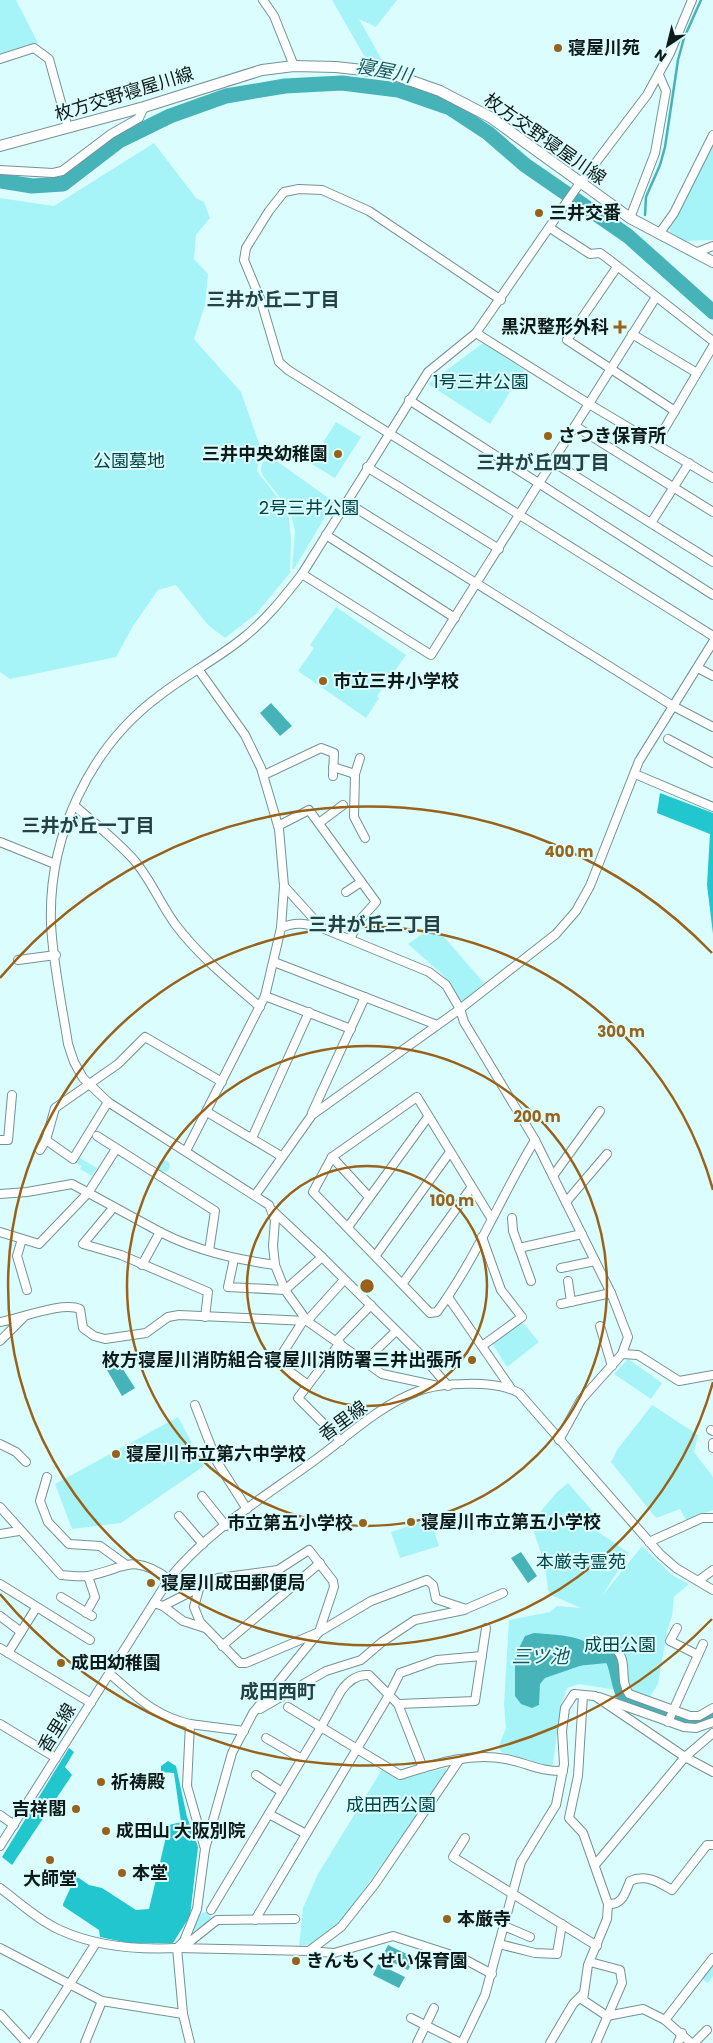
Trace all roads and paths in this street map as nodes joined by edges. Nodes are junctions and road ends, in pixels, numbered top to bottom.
1 (263, 0) edge
2 (692, 0) edge
3 (0, 59) edge
4 (294, 66) junction
5 (659, 75) junction
6 (144, 107) junction
7 (68, 128) junction
8 (713, 135) edge
9 (0, 146) edge
10 (0, 170) edge
11 (578, 187) junction
12 (630, 218) junction
13 (550, 228) junction
14 (659, 234) junction
15 (713, 246) edge
16 (695, 253) junction
17 (713, 262) edge
18 (616, 267) junction
19 (656, 297) junction
20 (501, 300) junction
21 (476, 333) junction
22 (632, 334) junction
23 (713, 341) edge
24 (713, 346) edge
25 (610, 369) junction
26 (697, 373) junction
27 (409, 400) junction
28 (588, 404) junction
29 (675, 411) junction
30 (575, 426) junction
31 (388, 434) junction
32 (656, 443) junction
33 (553, 462) junction
34 (689, 463) junction
35 (367, 467) junction
36 (713, 478) edge
37 (539, 484) junction
38 (673, 488) junction
39 (346, 502) junction
40 (713, 512) edge
41 (520, 517) junction
42 (651, 523) junction
43 (326, 535) junction
44 (499, 549) junction
45 (713, 562) edge
46 (302, 574) junction
47 (478, 584) junction
48 (713, 595) edge
49 (455, 618) junction
50 (713, 636) edge
51 (713, 642) edge
52 (698, 668) junction
53 (198, 669) junction
54 (713, 676) edge
55 (673, 706) junction
56 (713, 727) edge
57 (668, 739) dead end
58 (360, 758) dead end
59 (713, 763) edge
60 (333, 767) junction
61 (355, 774) junction
62 (635, 774) junction
63 (264, 775) junction
64 (333, 776) dead end
65 (343, 804) dead end
66 (75, 806) junction
67 (713, 806) edge
68 (319, 823) junction
69 (278, 826) junction
70 (365, 838) dead end
71 (0, 842) edge
72 (55, 864) junction
73 (361, 882) junction
74 (284, 886) junction
75 (346, 892) dead end
76 (281, 928) junction
77 (322, 928) junction
78 (350, 940) junction
79 (56, 955) junction
80 (18, 960) dead end
81 (274, 962) junction
82 (265, 996) junction
83 (365, 997) junction
84 (260, 1007) junction
85 (460, 1009) junction
86 (309, 1012) junction
87 (437, 1025) junction
88 (351, 1028) junction
89 (222, 1082) junction
90 (89, 1084) junction
91 (12, 1095) dead end
92 (108, 1102) junction
93 (207, 1112) junction
94 (600, 1112) dead end
95 (312, 1115) junction
96 (428, 1117) junction
97 (97, 1136) dead end
98 (252, 1138) junction
99 (0, 1140) edge
100 (46, 1140) junction
101 (535, 1140) junction
102 (116, 1149) junction
103 (40, 1150) dead end
104 (186, 1151) junction
105 (450, 1152) junction
106 (607, 1154) dead end
107 (281, 1156) junction
108 (332, 1157) junction
109 (553, 1176) junction
110 (471, 1188) junction
111 (88, 1193) junction
112 (0, 1194) edge
113 (256, 1194) junction
114 (369, 1197) junction
115 (566, 1202) junction
116 (113, 1208) junction
117 (273, 1211) junction
118 (491, 1218) junction
119 (512, 1218) dead end
120 (348, 1227) junction
121 (0, 1232) edge
122 (160, 1232) junction
123 (582, 1234) junction
124 (482, 1237) junction
125 (22, 1239) junction
126 (519, 1248) junction
127 (209, 1251) junction
128 (376, 1255) junction
129 (322, 1257) junction
130 (234, 1259) junction
131 (595, 1260) junction
132 (142, 1265) junction
133 (275, 1265) junction
134 (562, 1268) dead end
135 (344, 1280) junction
136 (531, 1280) dead end
137 (568, 1281) dead end
138 (403, 1283) junction
139 (27, 1290) dead end
140 (285, 1290) junction
141 (611, 1293) junction
142 (448, 1297) junction
143 (571, 1302) junction
144 (560, 1304) dead end
145 (371, 1305) junction
146 (205, 1317) junction
147 (23, 1318) junction
148 (305, 1321) junction
149 (0, 1322) edge
150 (600, 1326) dead end
151 (396, 1331) junction
152 (0, 1341) edge
153 (338, 1342) junction
154 (482, 1346) junction
155 (622, 1354) junction
156 (364, 1362) junction
157 (612, 1366) junction
158 (713, 1375) edge
159 (308, 1385) junction
160 (438, 1386) junction
161 (448, 1386) junction
162 (510, 1388) junction
163 (195, 1405) dead end
164 (559, 1440) junction
165 (341, 1441) junction
166 (713, 1443) edge
167 (0, 1444) edge
168 (713, 1448) edge
169 (26, 1462) dead end
170 (46, 1477) dead end
171 (202, 1496) dead end
172 (0, 1507) edge
173 (247, 1509) junction
174 (179, 1516) dead end
175 (713, 1518) edge
176 (226, 1526) junction
177 (19, 1531) junction
178 (0, 1534) edge
179 (650, 1542) junction
180 (202, 1544) junction
181 (320, 1562) junction
182 (125, 1564) junction
183 (713, 1570) edge
184 (88, 1576) junction
185 (169, 1579) junction
186 (698, 1581) junction
187 (0, 1584) edge
188 (199, 1590) junction
189 (713, 1590) edge
190 (503, 1593) dead end
191 (61, 1597) dead end
192 (154, 1602) junction
193 (163, 1606) junction
194 (36, 1608) junction
195 (466, 1609) junction
196 (0, 1616) edge
197 (205, 1628) junction
198 (486, 1628) dead end
199 (677, 1628) dead end
200 (21, 1632) junction
201 (319, 1632) junction
202 (90, 1640) dead end
203 (610, 1644) dead end
204 (703, 1644) dead end
205 (222, 1646) junction
206 (0, 1648) edge
207 (8, 1653) junction
208 (698, 1655) junction
209 (482, 1656) junction
210 (110, 1674) junction
211 (389, 1695) junction
212 (583, 1695) junction
213 (595, 1696) junction
214 (90, 1703) junction
215 (398, 1704) junction
216 (288, 1707) dead end
217 (713, 1708) edge
218 (253, 1713) junction
219 (671, 1716) junction
220 (713, 1722) edge
221 (0, 1724) edge
222 (190, 1724) junction
223 (322, 1727) junction
224 (244, 1731) junction
225 (713, 1733) edge
226 (266, 1738) dead end
227 (358, 1748) junction
228 (685, 1757) junction
229 (56, 1758) junction
230 (302, 1759) junction
231 (460, 1759) junction
232 (423, 1768) junction
233 (563, 1771) junction
234 (713, 1772) edge
235 (256, 1775) dead end
236 (282, 1792) junction
237 (269, 1814) junction
238 (0, 1815) edge
239 (14, 1825) junction
240 (306, 1834) junction
241 (465, 1838) dead end
242 (713, 1845) edge
243 (0, 1846) edge
244 (205, 1849) junction
245 (595, 1865) junction
246 (0, 1888) edge
247 (513, 1893) junction
248 (608, 1904) junction
249 (197, 1909) junction
250 (211, 1910) junction
251 (217, 1920) junction
252 (255, 1920) junction
253 (296, 1920) dead end
254 (562, 1924) junction
255 (504, 1926) junction
256 (530, 1936) dead end
257 (96, 1942) junction
258 (499, 1944) junction
259 (597, 1946) junction
260 (0, 1948) edge
261 (179, 1948) junction
262 (309, 1951) junction
263 (713, 1958) edge
264 (590, 1962) junction
265 (492, 1974) junction
266 (70, 1984) junction
267 (583, 1994) junction
268 (102, 2001) junction
269 (434, 2008) dead end
270 (0, 2014) edge
271 (183, 2014) junction
272 (607, 2016) junction
273 (412, 2018) dead end
274 (665, 2020) junction
275 (426, 2025) junction
276 (707, 2030) dead end
277 (682, 2033) junction
278 (28, 2043) edge
279 (32, 2043) edge
280 (86, 2043) edge
281 (190, 2043) edge
282 (417, 2043) edge
283 (462, 2043) edge
284 (550, 2043) edge
285 (596, 2043) edge
286 (678, 2043) edge
287 (692, 2043) edge

1 - 4 street
2 - 5 street
3 - 7 street
4 - 6 main road, 枚方交野寝屋川線
4 - 11 main road, 枚方交野寝屋川線
5 - 11 street
5 - 12 street
6 - 7 main road, 枚方交野寝屋川線
6 - 10 street
7 - 9 main road, 枚方交野寝屋川線
8 - 14 street
11 - 12 main road, 枚方交野寝屋川線
11 - 13 street
12 - 14 main road, 枚方交野寝屋川線
13 - 18 street
13 - 20 street
14 - 16 main road, 枚方交野寝屋川線
15 - 16 street
16 - 17 main road, 枚方交野寝屋川線
18 - 19 street
18 - 25 street
19 - 22 street
19 - 23 street
20 - 21 street
20 - 31 street
21 - 27 street
21 - 28 street
22 - 25 street
22 - 26 street
24 - 26 street
25 - 28 street
25 - 29 street
26 - 29 street
27 - 31 street
27 - 37 street
28 - 30 street
28 - 32 street
29 - 32 street
30 - 33 street
30 - 38 street
31 - 35 street
31 - 41 street
32 - 34 street
33 - 37 street
33 - 42 street
34 - 36 street
34 - 38 street
35 - 39 street
35 - 44 street
37 - 41 street
37 - 48 street
38 - 40 street
38 - 42 street
39 - 43 street
39 - 47 street
41 - 44 street
41 - 50 street
42 - 45 street
43 - 46 street
43 - 49 street
44 - 47 street
46 - 49 street
46 - 53 street
47 - 49 street
47 - 55 street
51 - 52 street
52 - 54 street
52 - 55 street
53 - 63 street
53 - 66 street
55 - 56 street
55 - 62 street
57 - 59 street
58 - 61 street
60 - 61 street
60 - 63 street
60 - 64 street
61 - 70 street
62 - 67 street
62 - 85 street
63 - 69 street
65 - 68 street
66 - 72 street
66 - 84 street
68 - 69 street
68 - 73 street
69 - 74 street
71 - 72 street
72 - 79 street
73 - 75 street
73 - 78 street
74 - 76 street
74 - 77 street
76 - 77 street
76 - 81 street
77 - 78 street
78 - 85 street
79 - 80 street
79 - 90 street
81 - 82 street
81 - 83 street
82 - 84 street
82 - 86 street
83 - 87 street
83 - 88 street
84 - 89 street
85 - 87 street
85 - 101 street
86 - 88 street
86 - 98 street
87 - 95 street
88 - 95 street
89 - 90 street
89 - 93 street
90 - 92 street
90 - 100 street
91 - 99 street
92 - 100 street
92 - 104 street
93 - 98 street
93 - 104 street
94 - 109 street
95 - 107 street
96 - 105 street
96 - 108 street
96 - 114 street
97 - 102 street
98 - 107 street
100 - 103 street
101 - 109 street
101 - 118 street
102 - 111 street
102 - 127 street
104 - 113 street
105 - 110 street
105 - 128 street
106 - 115 street
107 - 113 street
108 - 114 street
108 - 120 street
109 - 115 street
110 - 118 street
110 - 138 street
111 - 112 street
111 - 116 street
111 - 125 street
113 - 117 street
114 - 120 street
115 - 123 street
116 - 122 street
116 - 132 street
117 - 129 street
117 - 133 street
118 - 124 street
119 - 126 street
120 - 128 street
121 - 125 street
122 - 127 street
122 - 132 street
123 - 126 street
123 - 131 street
124 - 142 street
124 - 154 street
125 - 139 street
126 - 136 street
127 - 130 street
128 - 138 street
129 - 135 street
129 - 140 street
130 - 133 street
130 - 140 street
131 - 134 street
131 - 141 street
132 - 146 street
133 - 140 street
135 - 145 street
135 - 148 street
137 - 143 street
138 - 142 street
140 - 148 street
141 - 143 street
141 - 155 street
142 - 154 street
143 - 144 street
145 - 151 street
145 - 153 street
146 - 147 street
146 - 148 street
147 - 149 street
147 - 152 street
148 - 153 street
148 - 159 street
150 - 157 street
151 - 156 street
151 - 161 street
153 - 156 street
153 - 159 street
154 - 162 street
155 - 157 street
155 - 158 street
156 - 160 street
157 - 164 street
159 - 165 street
160 - 161 street, 香里線
160 - 165 street, 香里線
161 - 162 street, 香里線
162 - 164 street
163 - 173 street
164 - 179 street
165 - 173 street, 香里線
166 - 168 street
167 - 169 street
170 - 182 street
171 - 176 street
172 - 177 street
173 - 176 street, 香里線
174 - 180 street
175 - 179 street
176 - 180 street, 香里線
177 - 178 street
177 - 184 street
179 - 186 street
180 - 185 street, 香里線
181 - 188 street
181 - 201 street
181 - 205 street
182 - 184 street
182 - 185 street
183 - 186 street
184 - 191 street
185 - 192 street, 香里線
186 - 189 street
187 - 194 street
188 - 193 street
188 - 197 street
190 - 195 street
192 - 193 street
192 - 210 street, 香里線
193 - 197 street
194 - 200 street
194 - 202 street
195 - 201 street
195 - 218 street
196 - 200 street
197 - 205 street
198 - 209 street
199 - 208 street
200 - 207 street
201 - 205 street
201 - 218 street
203 - 219 street
204 - 208 street
206 - 207 street
207 - 214 street
208 - 219 street
209 - 211 street
209 - 215 street
210 - 214 street, 香里線
210 - 222 street
211 - 215 street
211 - 223 street
211 - 227 street
212 - 213 street
212 - 233 street
212 - 245 street
213 - 219 street
213 - 228 street
214 - 229 street, 香里線
215 - 232 street
216 - 223 street
217 - 219 street
218 - 224 street
219 - 220 street
221 - 229 street
222 - 224 street
222 - 244 street
223 - 227 street
223 - 230 street
224 - 244 street
225 - 228 street
226 - 230 street
227 - 232 street
227 - 240 street
228 - 234 street
228 - 245 street
229 - 239 street, 香里線
230 - 236 street
231 - 232 street
231 - 233 street
231 - 262 street
233 - 247 street
235 - 236 street
236 - 237 street
237 - 240 street
237 - 250 street
238 - 239 street
239 - 243 street, 香里線
240 - 252 street
241 - 247 street
242 - 248 street
244 - 249 street
245 - 248 street
246 - 257 street
247 - 254 street
247 - 255 street
248 - 259 street
249 - 250 street
249 - 261 street
250 - 251 street
251 - 252 street
251 - 261 street
252 - 253 street
254 - 258 street
254 - 259 street
255 - 256 street
255 - 258 street
257 - 261 street
257 - 266 street
258 - 265 street
259 - 264 street
260 - 266 street
261 - 262 street
261 - 271 street
262 - 265 street
263 - 274 street
264 - 267 street
264 - 272 street
265 - 283 street
266 - 268 street
266 - 279 street
267 - 272 street
267 - 284 street
268 - 271 street
268 - 280 street
269 - 275 street
270 - 278 street
271 - 281 street
272 - 274 street
272 - 285 street
273 - 275 street
274 - 277 street
275 - 282 street
275 - 283 street
276 - 287 street
277 - 286 street
277 - 287 street

